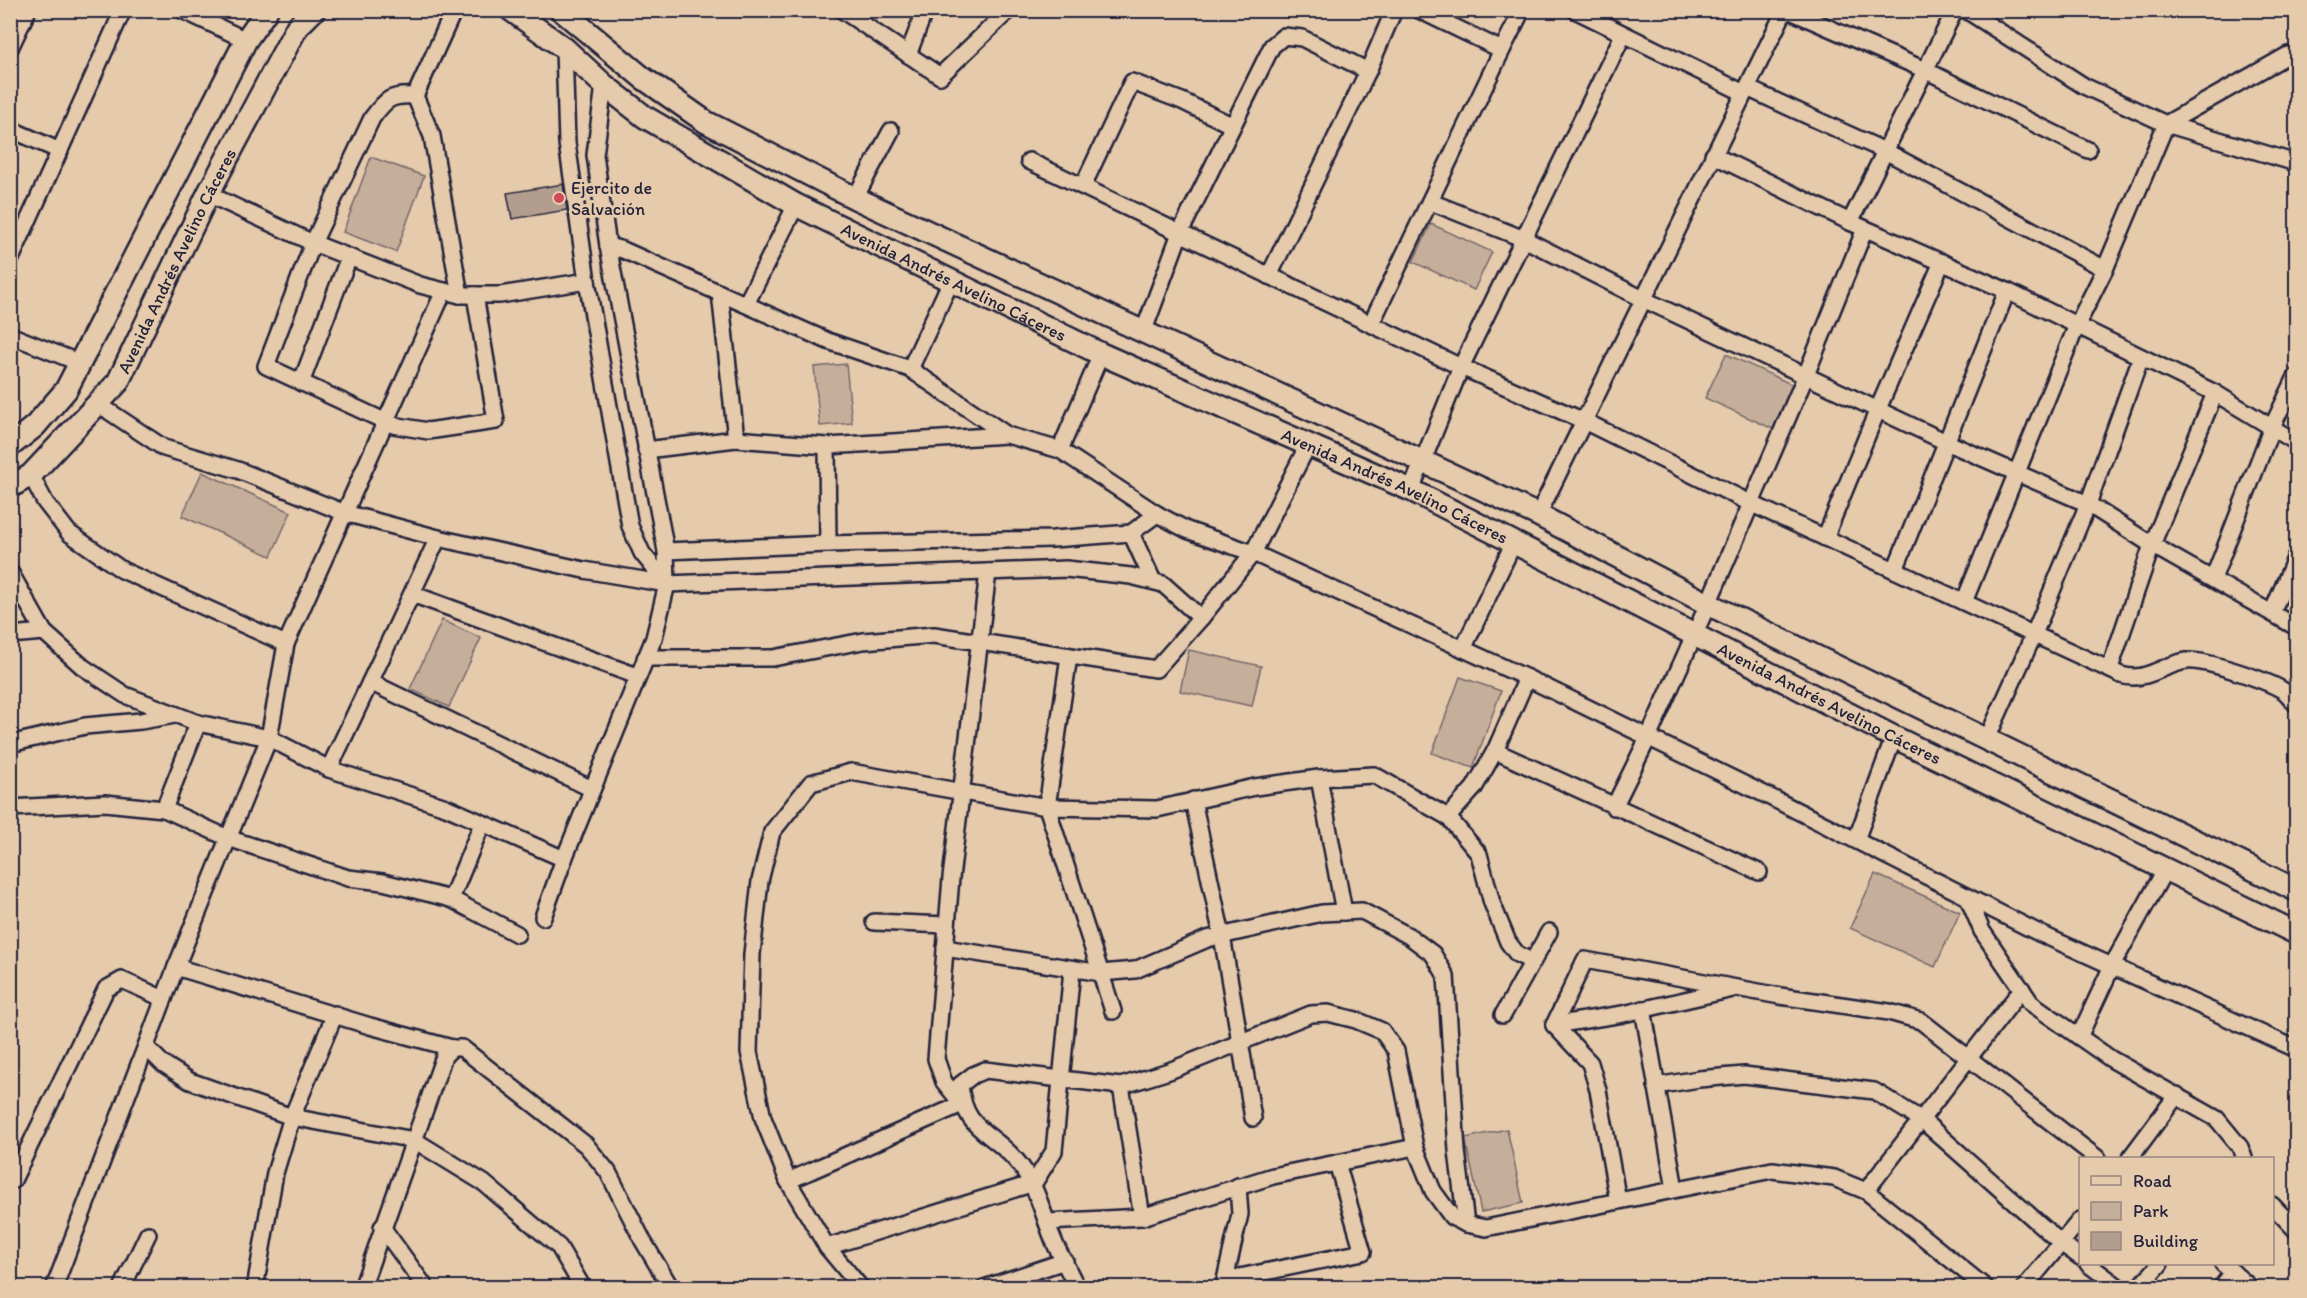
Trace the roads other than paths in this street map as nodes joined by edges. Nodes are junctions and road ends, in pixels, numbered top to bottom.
1 (28, 10) edge
2 (123, 10) edge
3 (182, 10) edge
4 (267, 10) edge
5 (314, 10) edge
6 (454, 10) edge
7 (511, 10) edge
8 (561, 10) edge
9 (842, 10) edge
10 (925, 10) edge
11 (1009, 10) edge
12 (1394, 10) edge
13 (1419, 10) edge
14 (1522, 10) edge
15 (1575, 10) edge
16 (1787, 10) edge
17 (1955, 10) edge
18 (1966, 10) edge
19 (589, 33) junction
20 (1623, 34) junction
21 (246, 40) junction
22 (10, 48) edge
23 (564, 48) junction
24 (1502, 50) junction
25 (908, 56) junction
26 (2296, 58) edge
27 (1925, 70) junction
28 (1368, 72) junction
29 (604, 85) junction
30 (1746, 90) junction
31 (415, 96) junction
32 (2166, 124) junction
33 (1232, 125) junction
34 (10, 129) edge
35 (891, 131) dead end
36 (2088, 150) dead end
37 (60, 151) junction
38 (1885, 151) junction
39 (1713, 154) junction
40 (1029, 160) dead end
41 (2296, 163) edge
42 (1083, 186) junction
43 (207, 194) junction
44 (855, 198) junction
45 (1431, 202) junction
46 (796, 205) junction
47 (1850, 222) junction
48 (17, 227) edge
49 (1865, 229) junction
50 (1179, 233) junction
51 (1524, 239) junction
52 (313, 243) junction
53 (608, 246) junction
54 (349, 257) junction
55 (10, 261) edge
56 (1942, 262) junction
57 (2105, 269) junction
58 (1269, 276) junction
59 (587, 281) junction
60 (951, 281) junction
61 (444, 291) junction
62 (2007, 291) junction
63 (720, 293) junction
64 (468, 295) junction
65 (1643, 299) junction
66 (746, 304) junction
67 (1371, 324) junction
68 (2077, 325) junction
69 (1143, 333) junction
70 (10, 335) edge
71 (1101, 354) junction
72 (2141, 357) junction
73 (80, 363) junction
74 (1461, 367) junction
75 (910, 369) junction
76 (1806, 375) junction
77 (2296, 378) edge
78 (301, 383) junction
79 (2215, 393) junction
80 (98, 404) junction
81 (1878, 410) junction
82 (385, 421) junction
83 (1584, 422) junction
84 (2272, 427) junction
85 (1007, 435) junction
86 (736, 439) junction
87 (1946, 442) junction
88 (2296, 442) edge
89 (1308, 445) junction
90 (10, 446) edge
91 (827, 446) junction
92 (646, 450) junction
93 (1060, 450) junction
94 (1423, 463) junction
95 (2016, 474) junction
96 (31, 475) junction
97 (10, 487) edge
98 (1411, 490) junction
99 (1750, 503) junction
100 (2088, 504) junction
101 (345, 513) junction
102 (1157, 514) junction
103 (1538, 515) junction
104 (1131, 532) junction
105 (438, 538) junction
106 (1825, 538) junction
107 (1514, 542) junction
108 (828, 544) junction
109 (2152, 545) junction
110 (666, 551) junction
111 (1253, 553) junction
112 (2296, 556) edge
113 (1894, 570) junction
114 (10, 572) edge
115 (988, 572) junction
116 (2213, 579) junction
117 (1153, 581) junction
118 (667, 584) junction
119 (412, 594) junction
120 (1964, 602) junction
121 (1708, 604) junction
122 (2272, 613) junction
123 (1201, 618) junction
124 (2296, 627) edge
125 (44, 632) junction
126 (1694, 634) junction
127 (2034, 634) junction
128 (10, 635) edge
129 (980, 643) junction
130 (286, 644) junction
131 (1463, 649) junction
132 (1069, 656) junction
133 (645, 658) junction
134 (2110, 668) junction
135 (637, 676) junction
136 (1527, 678) junction
137 (370, 682) junction
138 (2296, 704) edge
139 (177, 715) junction
140 (198, 723) junction
141 (1894, 737) junction
142 (269, 738) junction
143 (1648, 738) junction
144 (1987, 739) junction
145 (10, 744) edge
146 (1495, 751) junction
147 (329, 769) junction
148 (1319, 778) junction
149 (592, 789) junction
150 (962, 792) junction
151 (1193, 800) junction
152 (1047, 807) junction
153 (1614, 807) junction
154 (10, 808) edge
155 (164, 809) junction
156 (1448, 817) junction
157 (482, 824) junction
158 (228, 838) junction
159 (1856, 840) junction
160 (564, 859) junction
161 (2165, 870) junction
162 (1759, 872) dead end
163 (2296, 890) edge
164 (1968, 898) junction
165 (451, 899) junction
166 (1344, 912) junction
167 (543, 916) dead end
168 (874, 922) dead end
169 (947, 925) junction
170 (1549, 932) dead end
171 (2296, 933) edge
172 (517, 934) dead end
173 (1222, 936) junction
174 (945, 948) junction
175 (1531, 961) junction
176 (2112, 966) junction
177 (176, 967) junction
178 (1072, 970) junction
179 (1101, 973) junction
180 (1740, 987) junction
181 (2022, 989) junction
182 (164, 999) junction
183 (1643, 1009) junction
184 (1113, 1011) dead end
185 (335, 1014) junction
186 (1503, 1015) dead end
187 (1554, 1024) junction
188 (2079, 1037) junction
189 (1240, 1044) junction
190 (146, 1047) junction
191 (452, 1048) junction
192 (2296, 1049) edge
193 (1970, 1059) junction
194 (1062, 1080) junction
195 (1121, 1086) junction
196 (1656, 1086) junction
197 (2177, 1095) junction
198 (962, 1104) junction
199 (292, 1117) junction
200 (1253, 1118) dead end
201 (1922, 1120) junction
202 (414, 1140) junction
203 (1415, 1147) junction
204 (2096, 1157) edge
205 (2131, 1157) edge
206 (2244, 1157) edge
207 (1337, 1163) junction
208 (788, 1180) junction
209 (10, 1182) edge
210 (1034, 1183) junction
211 (1238, 1186) junction
212 (1675, 1189) junction
213 (1866, 1191) junction
214 (1618, 1201) junction
215 (2274, 1207) edge
216 (1142, 1217) junction
217 (2079, 1221) edge
218 (1047, 1222) junction
219 (1466, 1224) junction
220 (382, 1227) junction
221 (2296, 1230) edge
222 (148, 1234) dead end
223 (2061, 1243) junction
224 (827, 1247) junction
225 (2079, 1256) edge
226 (1065, 1261) junction
227 (2091, 1265) edge
228 (2158, 1265) edge
229 (2228, 1268) edge
230 (54, 1287) edge
231 (122, 1287) edge
232 (255, 1287) edge
233 (362, 1287) edge
234 (426, 1287) edge
235 (582, 1287) edge
236 (671, 1287) edge
237 (861, 1287) edge
238 (984, 1287) edge
239 (1077, 1287) edge
240 (1986, 1287) edge
241 (2024, 1287) edge
242 (2120, 1287) edge
243 (2139, 1287) edge
244 (2221, 1287) edge
245 (2251, 1287) edge

1 - 22 street
2 - 37 street
3 - 21 street
4 - 21 street, Avenida Andrés Avelino Cáceres
5 - 43 street, Avenida Andrés Avelino Cáceres
6 - 31 street
7 - 23 street, Avenida Andrés Avelino Cáceres
8 - 19 street, Avenida Andrés Avelino Cáceres
9 - 25 street
10 - 25 street
11 - 25 street
12 - 28 street
13 - 24 street
14 - 24 street
15 - 20 street
16 - 27 street
16 - 30 street
17 - 27 street
18 - 32 street
19 - 29 street
19 - 44 street, Avenida Andrés Avelino Cáceres
20 - 30 street
20 - 51 street
21 - 73 street, Avenida Andrés Avelino Cáceres
23 - 29 street, Avenida Andrés Avelino Cáceres
23 - 59 street
24 - 45 street
26 - 32 street
27 - 36 street
27 - 38 street
28 - 33 street
28 - 58 street
29 - 46 street, Avenida Andrés Avelino Cáceres
29 - 53 street
30 - 38 street
30 - 39 street
31 - 52 street
31 - 64 street
32 - 41 street
32 - 57 street
33 - 42 street
33 - 50 street
34 - 37 street
35 - 44 street
37 - 48 street
38 - 47 street
38 - 57 street
39 - 47 street
39 - 65 street
40 - 42 street
42 - 50 street
43 - 52 street
43 - 80 street, Avenida Andrés Avelino Cáceres
44 - 69 street, Avenida Andrés Avelino Cáceres
45 - 51 street
45 - 67 street
46 - 60 street, Avenida Andrés Avelino Cáceres
46 - 66 street
47 - 49 street
48 - 55 street
49 - 56 street
49 - 76 street
50 - 58 street
50 - 69 street
51 - 65 street
51 - 74 street
52 - 54 street
52 - 78 street
53 - 63 street
53 - 92 street
54 - 61 street
54 - 78 street
56 - 62 street
56 - 81 street
57 - 68 street
58 - 67 street
59 - 64 street
59 - 118 street
60 - 71 street, Avenida Andrés Avelino Cáceres
60 - 75 street
61 - 64 street
61 - 82 street
62 - 68 street
62 - 87 street
63 - 66 street
63 - 86 street
64 - 82 street
65 - 76 street
65 - 83 street
66 - 75 street
67 - 74 street
68 - 72 street
68 - 95 street
69 - 94 street, Avenida Andrés Avelino Cáceres
70 - 73 street
71 - 89 street, Avenida Andrés Avelino Cáceres
71 - 93 street
72 - 79 street
72 - 100 street
73 - 90 street, Avenida Andrés Avelino Cáceres
74 - 83 street
74 - 94 street
75 - 85 street
76 - 81 street
76 - 99 street
77 - 84 street
78 - 82 street
79 - 84 street
79 - 109 street
80 - 96 street, Avenida Andrés Avelino Cáceres
80 - 101 street
81 - 87 street
81 - 106 street
82 - 101 street
83 - 99 street
83 - 103 street
84 - 88 street
84 - 116 street
85 - 91 street
85 - 93 street
86 - 91 street
86 - 92 street
87 - 95 street
87 - 113 street
89 - 98 street, Avenida Andrés Avelino Cáceres
89 - 111 street
91 - 108 street
92 - 110 street
93 - 102 street
94 - 98 street
94 - 103 street, Avenida Andrés Avelino Cáceres
95 - 100 street
95 - 120 street
96 - 97 street, Avenida Andrés Avelino Cáceres
96 - 130 street
98 - 107 street, Avenida Andrés Avelino Cáceres
99 - 106 street
99 - 121 street
100 - 109 street
100 - 127 street
101 - 105 street
101 - 130 street
102 - 104 street
102 - 111 street
103 - 121 street, Avenida Andrés Avelino Cáceres
104 - 108 street
104 - 117 street
105 - 118 street
105 - 119 street
106 - 113 street
107 - 126 street, Avenida Andrés Avelino Cáceres
107 - 131 street
108 - 110 street
109 - 116 street
109 - 134 street
110 - 118 street
111 - 123 street
111 - 131 street
112 - 122 street
113 - 120 street
114 - 125 street
115 - 117 street
115 - 118 street
115 - 129 street
116 - 122 street
117 - 123 street
118 - 133 street
119 - 135 street
119 - 137 street
120 - 127 street
121 - 126 street
121 - 144 street, Avenida Andrés Avelino Cáceres
122 - 124 street
123 - 132 street
125 - 128 street
125 - 139 street
126 - 141 street, Avenida Andrés Avelino Cáceres
126 - 143 street
127 - 134 street
127 - 144 street
129 - 132 street
129 - 133 street
129 - 150 street
130 - 142 street
131 - 136 street
132 - 152 street
133 - 135 street
134 - 138 street
135 - 149 street
136 - 143 street
136 - 146 street
137 - 147 street
137 - 149 street
139 - 140 street
139 - 145 street
140 - 142 street
140 - 155 street
141 - 159 street
141 - 161 street, Avenida Andrés Avelino Cáceres
142 - 147 street
142 - 158 street
143 - 153 street
143 - 159 street
144 - 163 street, Avenida Andrés Avelino Cáceres
146 - 153 street
146 - 156 street
147 - 157 street
148 - 151 street
148 - 156 street
148 - 166 street
149 - 160 street
150 - 152 street
150 - 169 street
150 - 208 street
151 - 152 street
151 - 173 street
152 - 179 street
153 - 162 street
154 - 155 street
155 - 158 street
156 - 175 street
157 - 160 street
157 - 165 street
158 - 165 street
158 - 177 street
159 - 164 street
160 - 167 street
161 - 171 street, Avenida Andrés Avelino Cáceres
161 - 176 street
164 - 176 street
164 - 181 street
165 - 172 street
166 - 173 street
166 - 219 street
168 - 169 street
169 - 174 street
170 - 175 street
173 - 179 street
173 - 189 street
174 - 178 street
174 - 198 street
175 - 186 street
176 - 188 street
176 - 192 street
177 - 182 street
177 - 185 street
178 - 179 street
178 - 194 street
179 - 184 street
180 - 183 street
180 - 187 street
180 - 193 street
181 - 188 street
181 - 193 street
182 - 190 street
182 - 209 street
183 - 187 street
183 - 196 street
185 - 191 street
185 - 199 street
187 - 214 street
188 - 197 street
189 - 195 street
189 - 200 street
189 - 203 street
190 - 199 street
190 - 230 street
191 - 202 street
191 - 236 street
193 - 201 street
193 - 204 street
194 - 195 street
194 - 198 street
194 - 210 street
195 - 216 street
196 - 201 street
196 - 212 street
197 - 205 street
197 - 206 street
198 - 208 street
198 - 210 street
199 - 202 street
199 - 232 street
201 - 213 street
201 - 223 street
202 - 220 street
202 - 235 street
203 - 207 street
203 - 219 street
207 - 211 street
207 - 211 street
208 - 224 street
210 - 218 street
210 - 224 street
211 - 216 street
212 - 213 street
212 - 214 street
213 - 240 street
214 - 219 street
215 - 221 street
216 - 218 street
217 - 223 street
218 - 226 street
220 - 233 street
220 - 234 street
222 - 231 street
223 - 225 street
223 - 241 street
224 - 237 street
226 - 238 street
226 - 239 street
227 - 242 street
228 - 243 street
229 - 244 street
229 - 245 street

